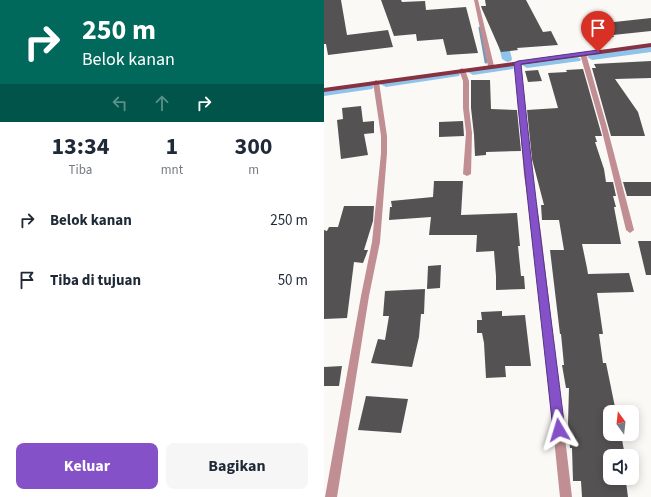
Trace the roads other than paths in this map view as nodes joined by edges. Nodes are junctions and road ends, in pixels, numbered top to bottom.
1 (476, 0) edge
2 (651, 45) edge
3 (583, 54) junction
4 (518, 63) junction
5 (492, 66) junction
6 (462, 70) junction
7 (376, 82) junction
8 (324, 90) edge
9 (467, 174) dead end
10 (630, 230) dead end
11 (331, 497) edge
12 (566, 497) edge

1 - 5 street
2 - 3 main road
3 - 4 main road
3 - 10 street
4 - 5 main road
4 - 12 street
5 - 6 main road
6 - 7 main road
6 - 9 street
7 - 8 main road
7 - 11 street

